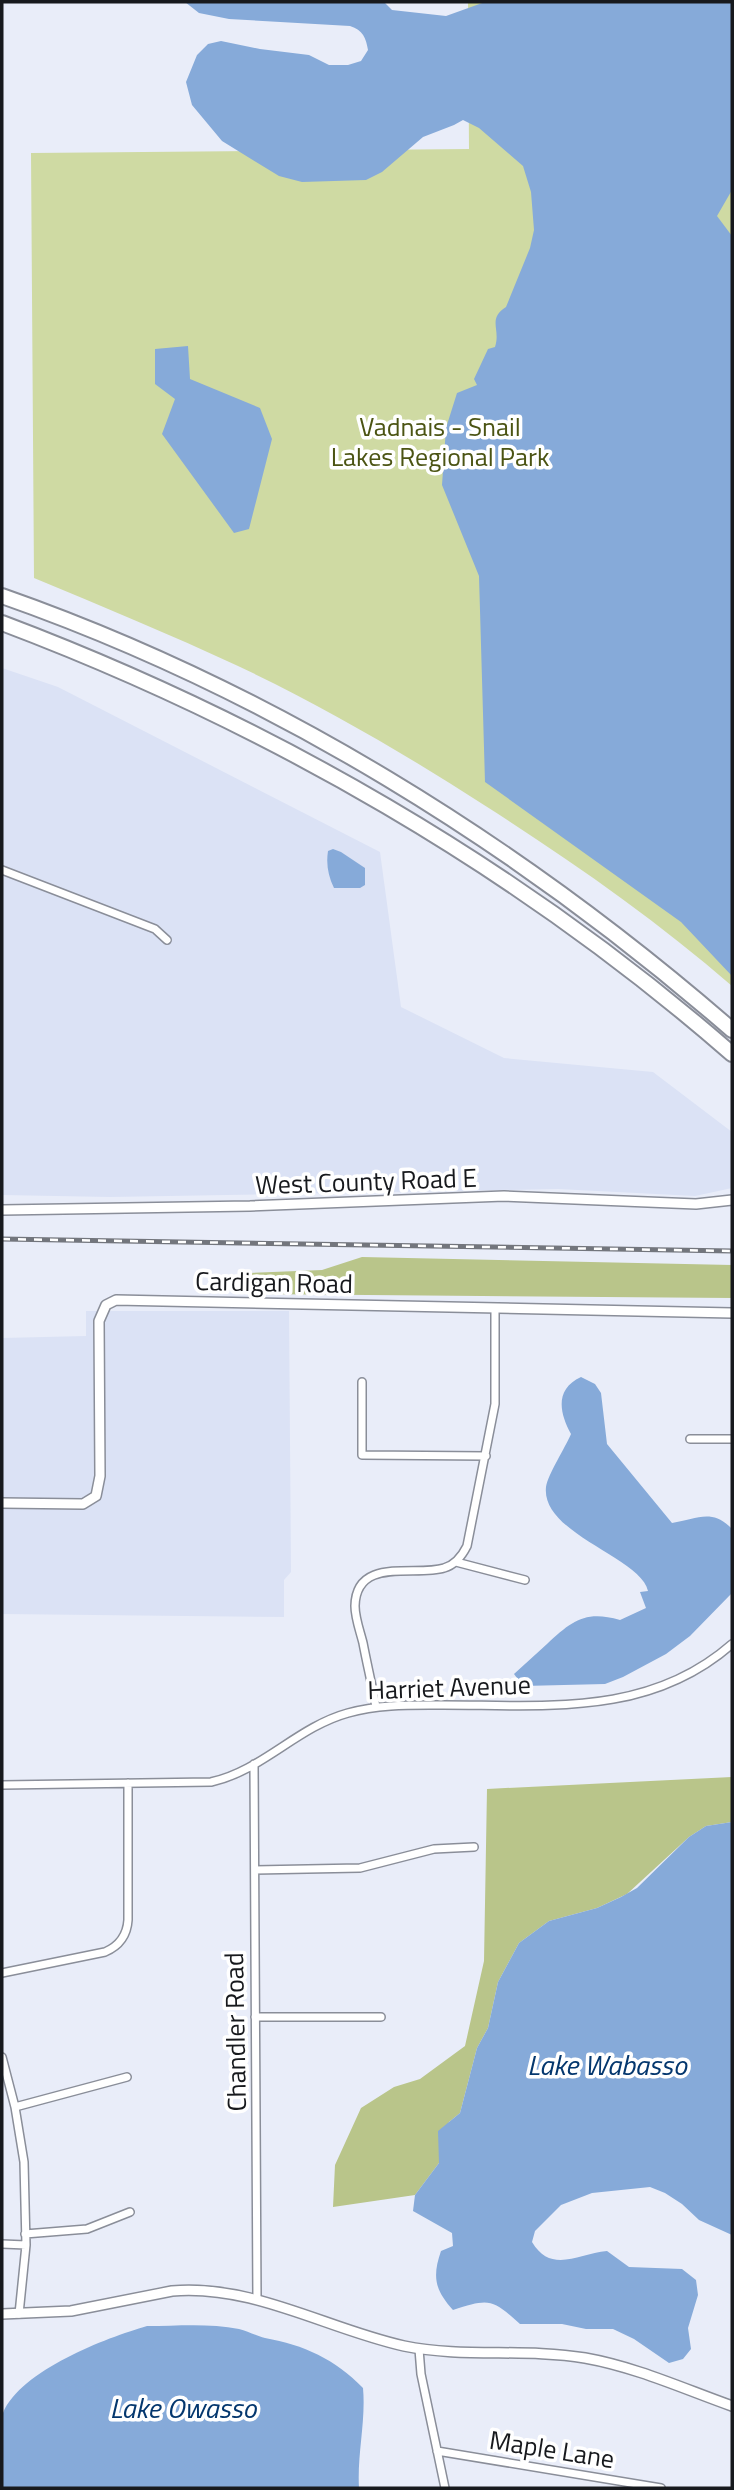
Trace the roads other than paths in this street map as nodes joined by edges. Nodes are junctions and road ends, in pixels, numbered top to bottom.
1 (2, 596) edge
2 (2, 624) edge
3 (2, 870) edge
4 (167, 940) dead end
5 (732, 1030) edge
6 (732, 1054) edge
7 (732, 1200) edge
8 (2, 1210) edge
9 (495, 1308) junction
10 (732, 1313) edge
11 (362, 1382) dead end
12 (690, 1439) dead end
13 (732, 1439) edge
14 (485, 1456) junction
15 (2, 1503) edge
16 (456, 1562) junction
17 (525, 1580) dead end
18 (732, 1644) edge
19 (376, 1707) junction
20 (254, 1764) junction
21 (128, 1783) junction
22 (2, 1785) edge
23 (474, 1847) dead end
24 (255, 1870) junction
25 (2, 1973) edge
26 (255, 2017) junction
27 (381, 2017) dead end
28 (2, 2057) edge
29 (127, 2077) dead end
30 (15, 2107) junction
31 (130, 2213) dead end
32 (25, 2234) junction
33 (2, 2244) edge
34 (26, 2245) junction
35 (257, 2300) junction
36 (19, 2314) junction
37 (2, 2315) edge
38 (419, 2349) junction
39 (732, 2406) edge
40 (437, 2451) junction
41 (445, 2488) edge
42 (661, 2488) edge

1 - 5 highway
2 - 6 highway
3 - 4 street
7 - 8 street, West County Road E
9 - 10 street, Cardigan Road
9 - 14 street
9 - 15 street, Cardigan Road
11 - 14 street
12 - 13 street
14 - 16 street
16 - 17 street
16 - 19 street
18 - 19 street, Harriet Avenue
19 - 20 street, Harriet Avenue
20 - 21 street, Harriet Avenue
20 - 24 street, Chandler Road
21 - 22 street, Harriet Avenue
21 - 25 street
23 - 24 street
24 - 26 street, Chandler Road
26 - 27 street
26 - 35 street, Chandler Road
28 - 30 street
29 - 30 street
30 - 32 street
31 - 32 street
32 - 34 street
33 - 34 street
34 - 36 street
35 - 36 street
35 - 38 street
36 - 37 street
38 - 39 street
38 - 40 street
40 - 41 street
40 - 42 street, Maple Lane

